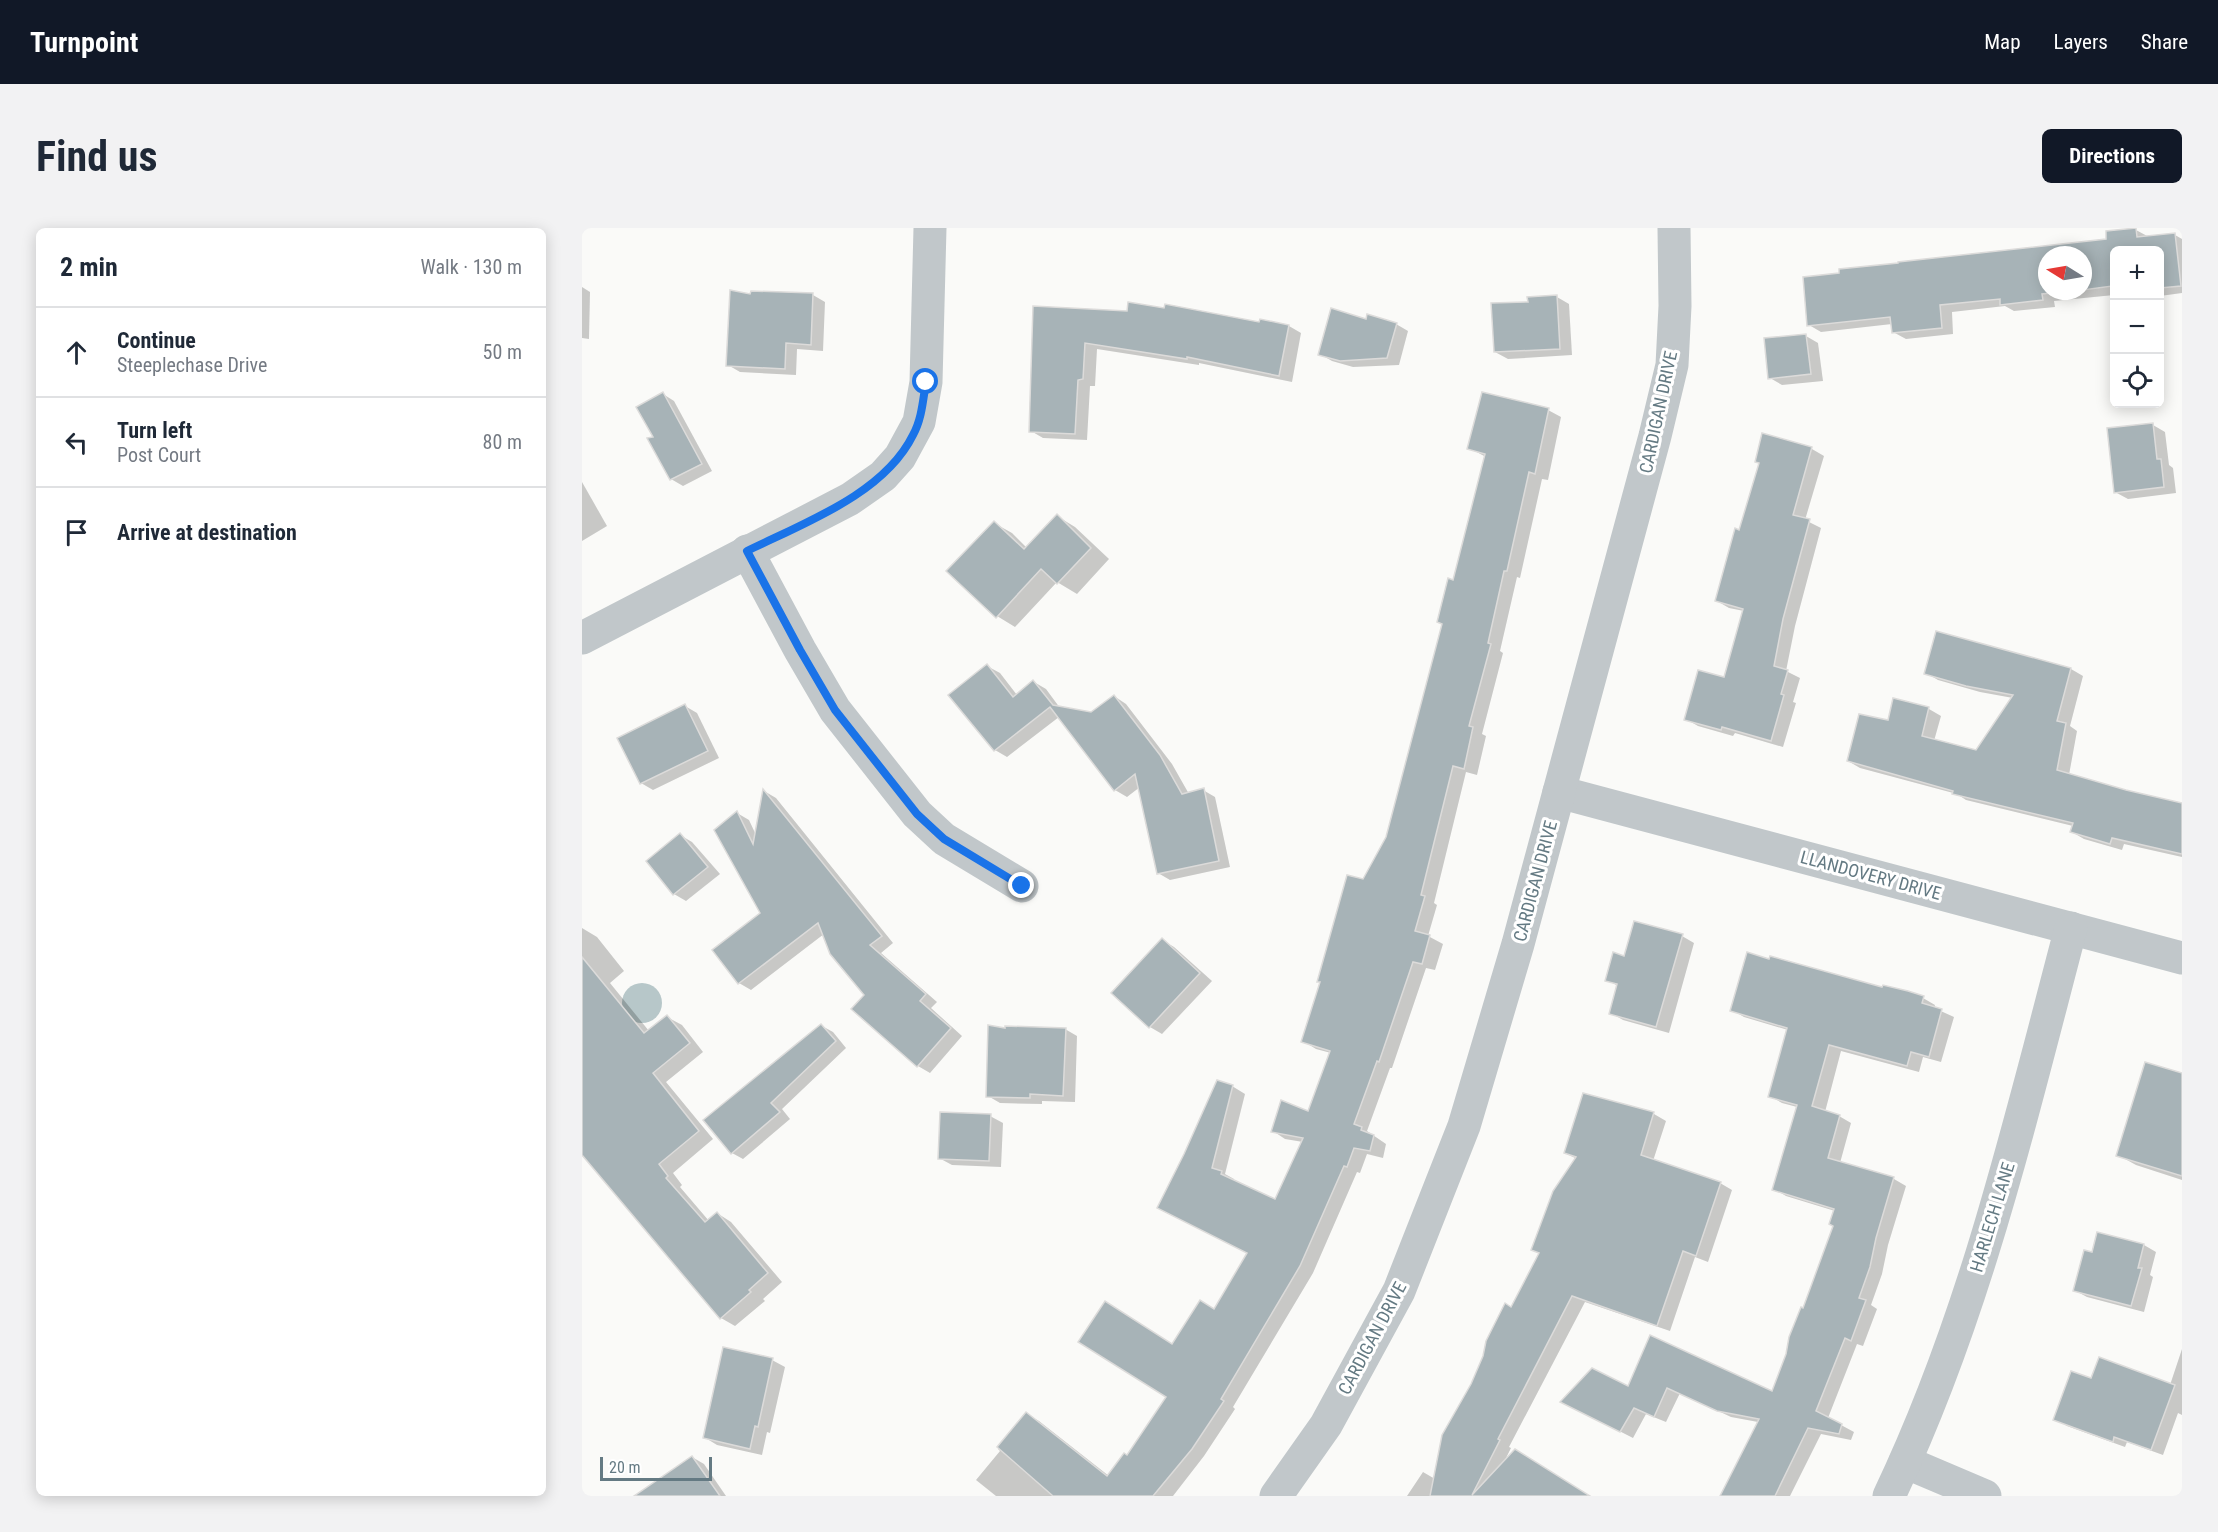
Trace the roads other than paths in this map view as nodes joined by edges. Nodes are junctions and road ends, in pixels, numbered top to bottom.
1 (930, 228) edge
2 (1674, 228) edge
3 (747, 551) junction
4 (582, 638) edge
5 (1559, 792) junction
6 (1022, 886) dead end
7 (2071, 928) junction
8 (2182, 958) edge
9 (1905, 1462) junction
10 (1276, 1496) edge
11 (1889, 1496) edge
12 (1985, 1496) edge

1 - 3 street
2 - 5 street, CARDIGAN DRIVE
3 - 4 street
3 - 6 street
5 - 7 street, LLANDOVERY DRIVE
5 - 10 street, CARDIGAN DRIVE
7 - 8 street, LLANDOVERY DRIVE
7 - 9 street, HARLECH LANE
9 - 11 street, HARLECH LANE
9 - 12 street

